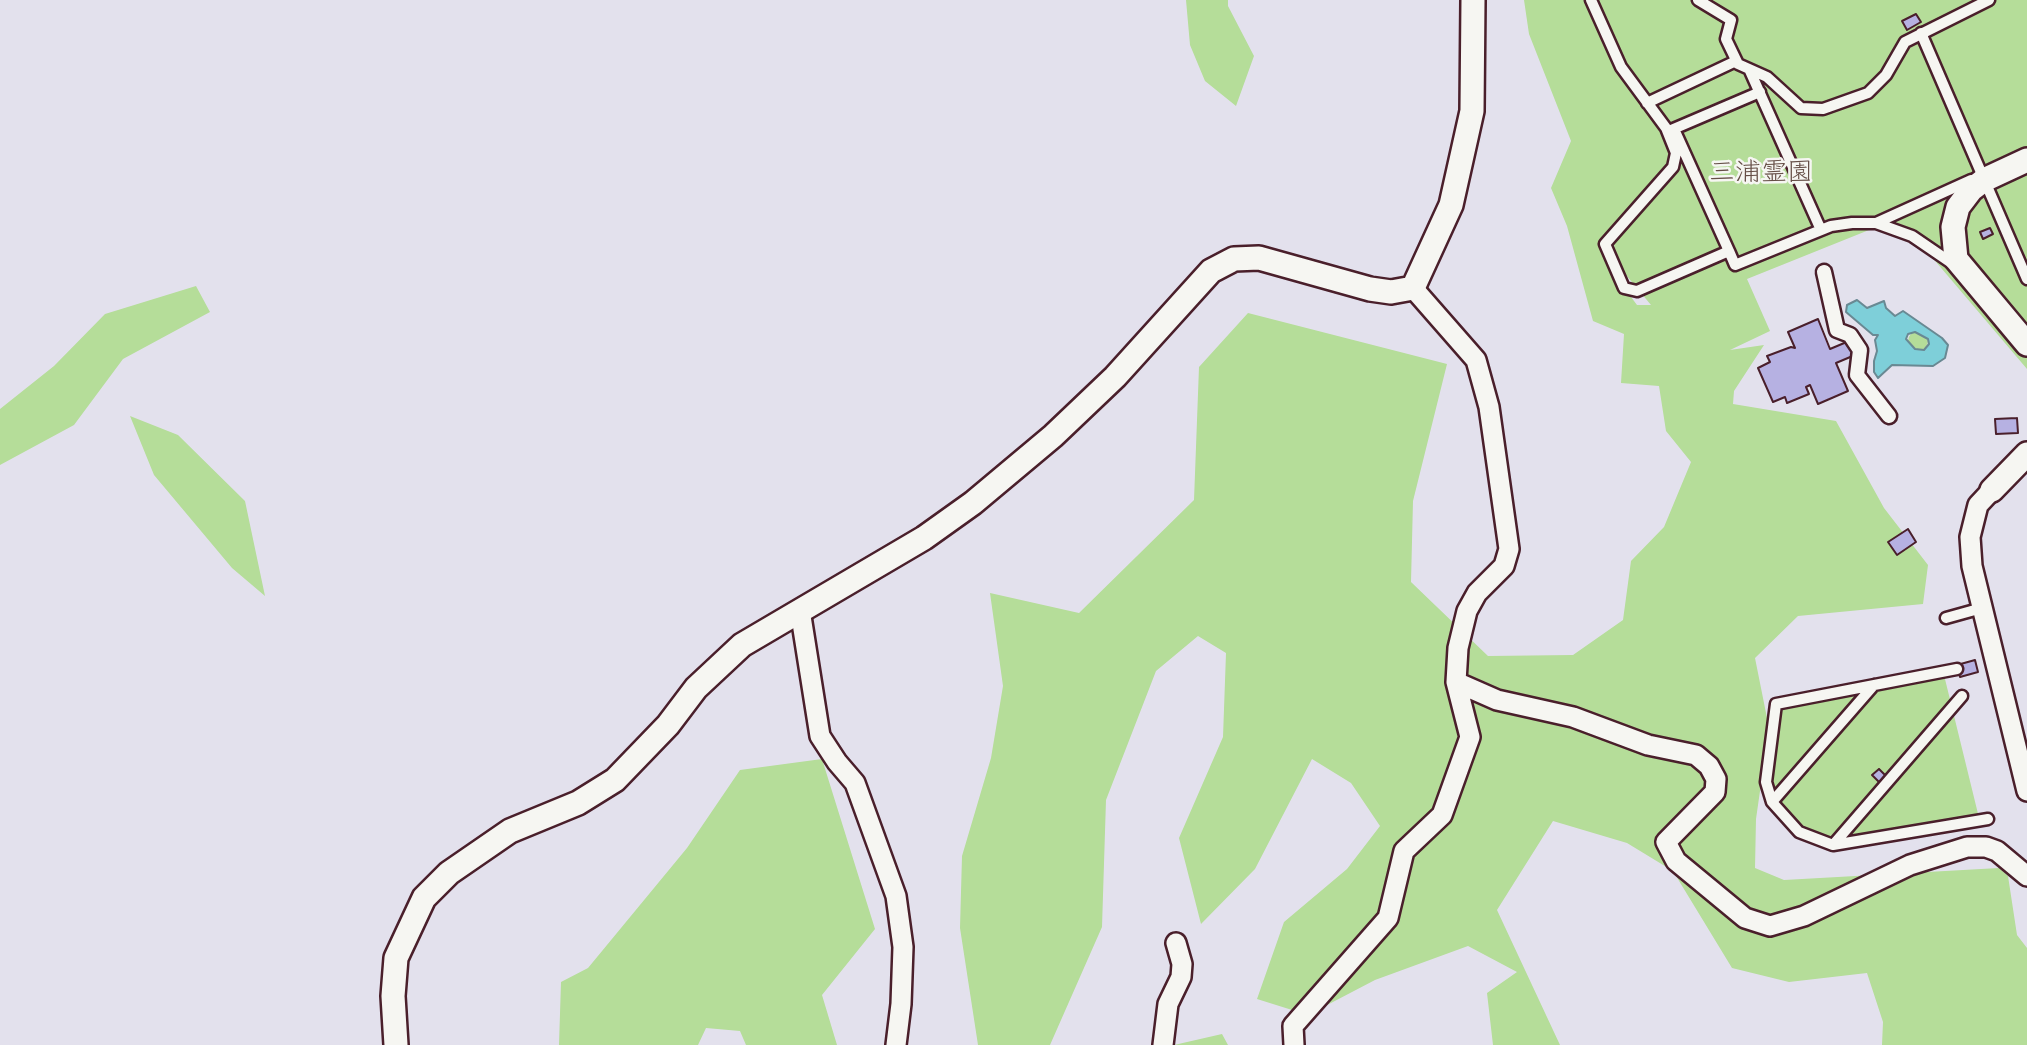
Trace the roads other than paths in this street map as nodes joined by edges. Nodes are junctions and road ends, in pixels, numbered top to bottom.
1 (1473, 0) edge
2 (1591, 0) edge
3 (1698, 0) edge
4 (1989, 0) edge
5 (1921, 33) junction
6 (1736, 61) junction
7 (1751, 71) junction
8 (1760, 92) junction
9 (1647, 103) junction
10 (1671, 130) junction
11 (2027, 160) edge
12 (1983, 177) junction
13 (1876, 223) junction
14 (1821, 230) junction
15 (1729, 251) junction
16 (1824, 272) dead end
17 (1966, 274) junction
18 (2027, 279) edge
19 (1413, 288) junction
20 (2027, 344) edge
21 (1889, 416) dead end
22 (2027, 454) edge
23 (1992, 490) joint
24 (1982, 608) junction
25 (800, 610) junction
26 (1946, 618) dead end
27 (1957, 669) dead end
28 (1455, 682) junction
29 (1875, 685) junction
30 (1962, 696) dead end
31 (2027, 791) edge
32 (1772, 802) junction
33 (1988, 819) dead end
34 (1833, 845) junction
35 (2027, 876) edge
36 (1177, 943) dead end
37 (396, 1045) edge
38 (896, 1045) edge
39 (1163, 1045) edge
40 (1294, 1045) edge

1 - 19 street
2 - 9 lane
3 - 6 lane
4 - 5 lane
5 - 7 lane
5 - 12 lane
6 - 7 lane
6 - 9 lane
7 - 8 lane
8 - 10 lane
8 - 14 lane
9 - 10 lane
10 - 15 lane
10 - 15 lane
11 - 12 street
12 - 13 lane
12 - 17 street
12 - 18 lane
13 - 14 lane
13 - 17 lane
14 - 15 lane
16 - 21 street
17 - 20 street
19 - 25 street
19 - 28 street
22 - 23 street
23 - 24 street
24 - 26 lane
24 - 31 street
25 - 37 street
25 - 38 street
27 - 29 lane
28 - 35 street
28 - 40 street
29 - 32 lane
29 - 32 lane
30 - 34 lane
32 - 34 lane
33 - 34 lane
36 - 39 street

